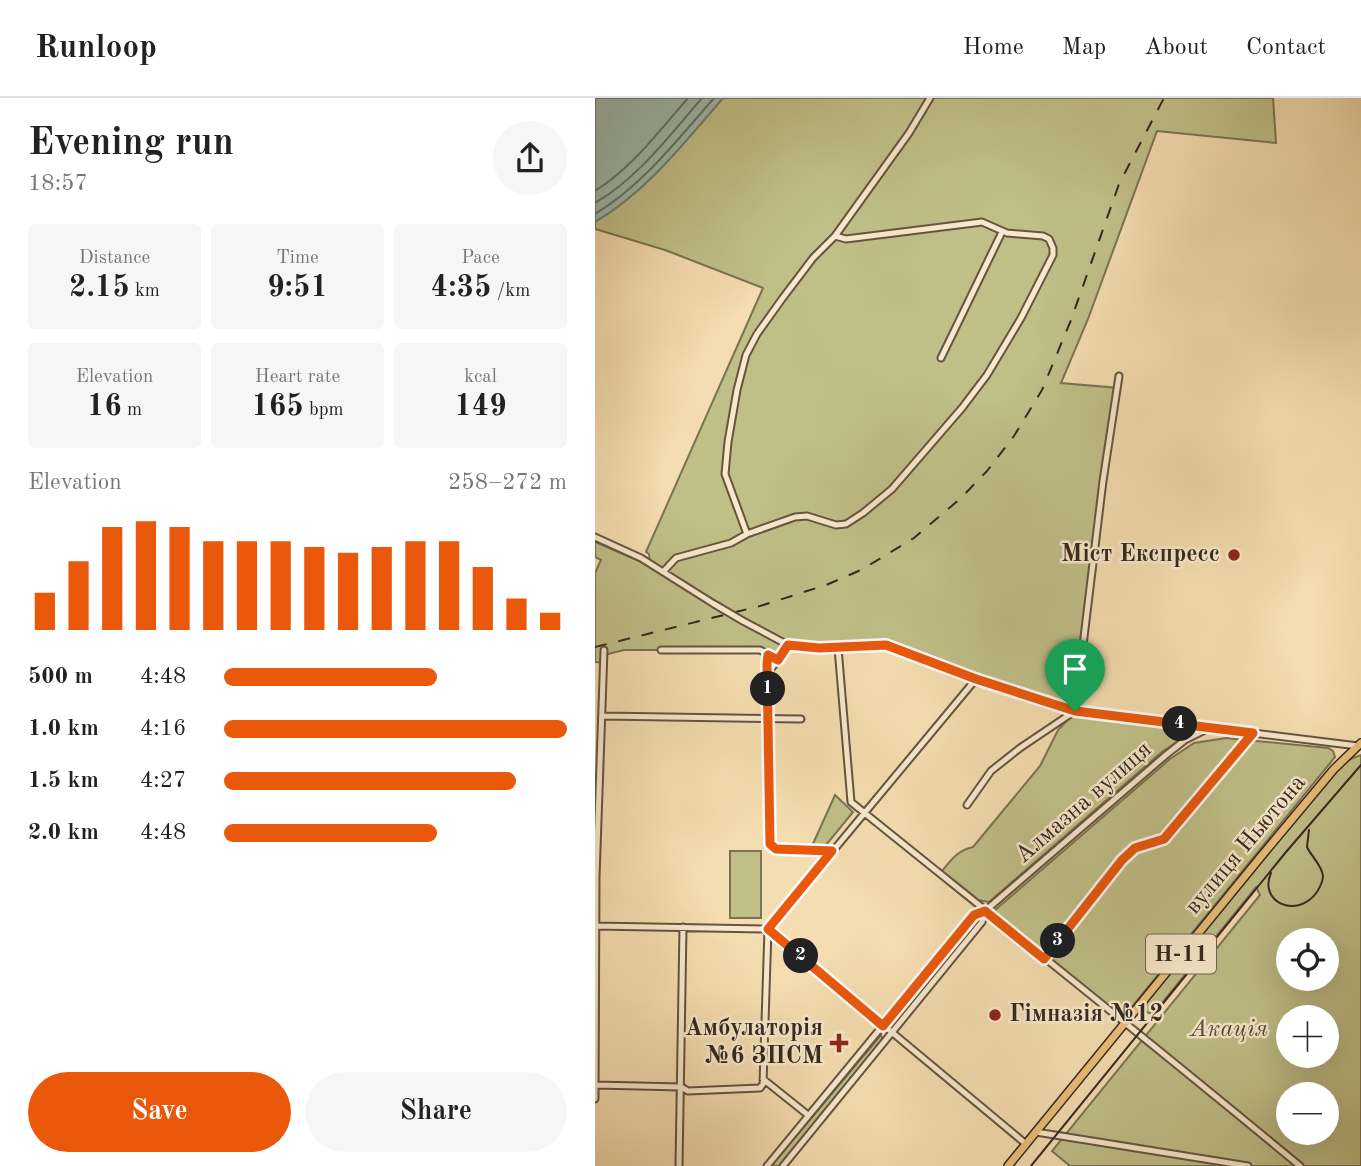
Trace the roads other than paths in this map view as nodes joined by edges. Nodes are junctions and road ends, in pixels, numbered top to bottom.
1 (930, 98) edge
2 (1002, 232) junction
3 (835, 236) junction
4 (941, 358) dead end
5 (1119, 376) dead end
6 (747, 534) junction
7 (595, 537) edge
8 (663, 572) junction
9 (788, 645) junction
10 (838, 648) junction
11 (604, 650) dead end
12 (661, 650) dead end
13 (768, 655) junction
14 (778, 660) junction
15 (767, 673) junction
16 (976, 679) junction
17 (1075, 711) junction
18 (602, 716) junction
19 (769, 719) junction
20 (801, 719) dead end
21 (1210, 728) junction
22 (1253, 733) junction
23 (1360, 745) edge
24 (967, 805) dead end
25 (864, 813) junction
26 (832, 851) junction
27 (985, 911) junction
28 (596, 927) edge
29 (683, 927) junction
30 (768, 929) junction
31 (1044, 959) junction
32 (1124, 1024) junction
33 (883, 1026) junction
34 (892, 1034) junction
35 (763, 1079) junction
36 (595, 1085) edge
37 (681, 1087) junction
38 (595, 1099) edge
39 (809, 1115) junction
40 (1036, 1132) junction
41 (1026, 1144) junction
42 (679, 1166) edge
43 (767, 1166) edge
44 (783, 1166) edge
45 (1008, 1166) edge
46 (1248, 1166) edge
47 (1300, 1166) edge

1 - 3 street
2 - 3 street
2 - 4 street
2 - 6 street
3 - 6 street
5 - 17 street
6 - 8 street
7 - 8 street
8 - 9 street, bridge
9 - 10 street
9 - 14 street
10 - 16 street
10 - 25 street
11 - 18 street
12 - 13 street
13 - 14 street
13 - 15 street
14 - 15 street
15 - 19 street
16 - 17 street
16 - 25 street
17 - 21 street
17 - 24 street
18 - 19 street
18 - 28 street
19 - 20 street
19 - 26 street
21 - 22 street
21 - 27 street, Алмазна вулиця
22 - 23 street
22 - 31 street
23 - 32 main road, вулиця Ньютона / Н-11
25 - 26 street
25 - 27 street
26 - 30 street
27 - 31 street
27 - 33 street, Алмазна вулиця
27 - 34 street, Алмазна вулиця
28 - 29 street
28 - 36 street
29 - 30 street
29 - 37 street
30 - 33 street
30 - 35 street
31 - 32 street
32 - 40 main road, вулиця Ньютона / Н-11
32 - 47 street
33 - 34 street
33 - 39 street, Алмазна вулиця
34 - 41 street
34 - 44 street, Алмазна вулиця
35 - 37 street
35 - 39 street
36 - 37 street
36 - 38 street
37 - 42 street
39 - 43 street, Алмазна вулиця
40 - 41 main road, вулиця Ньютона / Н-11
40 - 46 street
41 - 45 main road, вулиця Ньютона / Н-11

